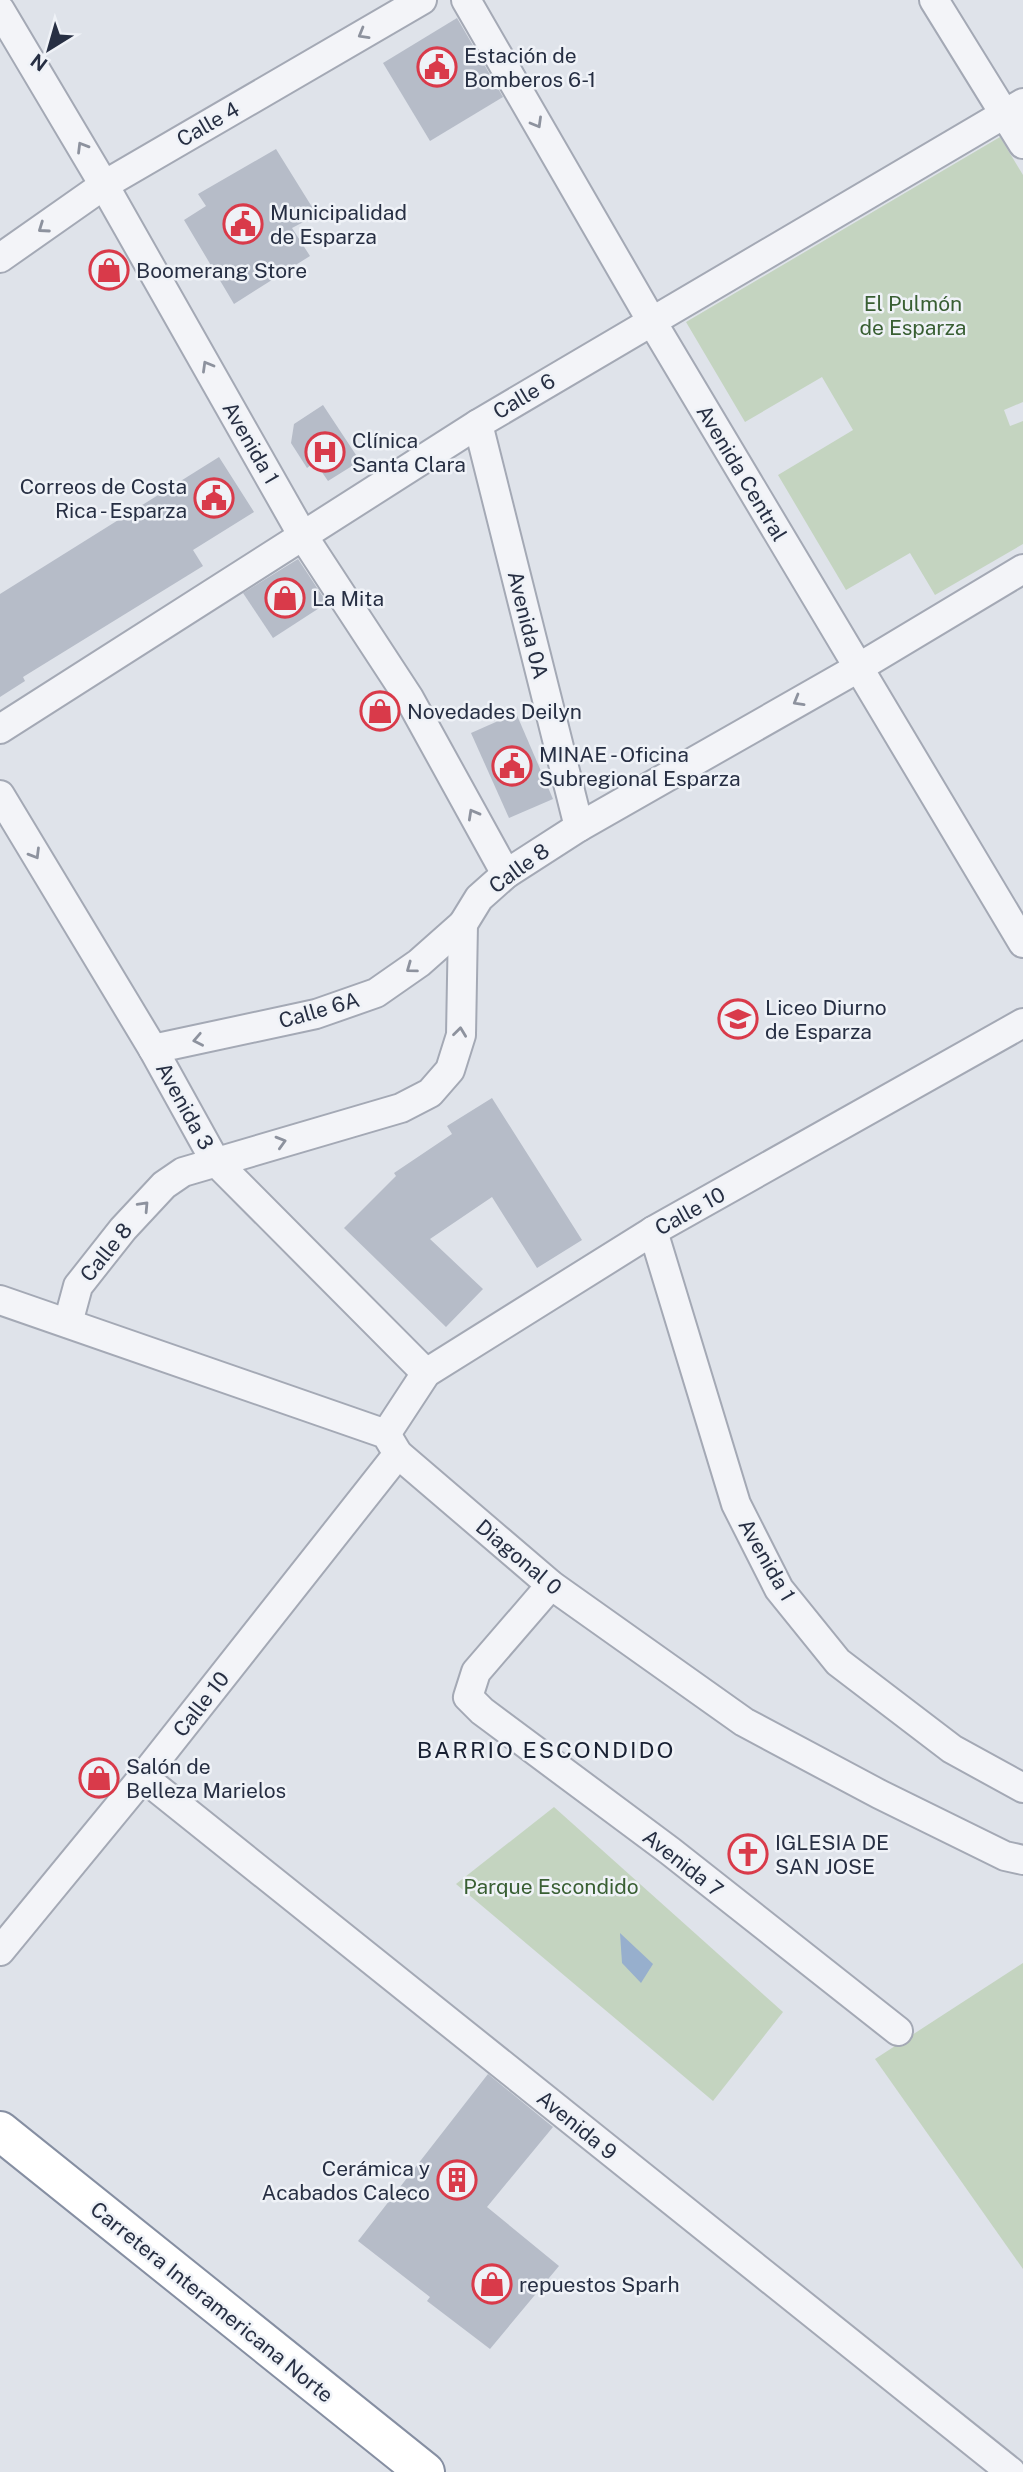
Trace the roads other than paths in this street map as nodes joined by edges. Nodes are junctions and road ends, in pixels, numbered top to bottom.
1 (422, 0) edge
2 (466, 0) edge
3 (934, 0) edge
4 (0, 10) edge
5 (1014, 108) edge
6 (1023, 144) edge
7 (104, 185) junction
8 (0, 258) edge
9 (651, 320) junction
10 (478, 424) junction
11 (303, 536) junction
12 (1023, 569) edge
13 (858, 668) junction
14 (0, 729) edge
15 (0, 795) edge
16 (579, 827) junction
17 (506, 874) junction
18 (463, 924) junction
19 (1023, 943) edge
20 (1023, 1023) edge
21 (153, 1049) junction
22 (215, 1161) junction
23 (653, 1231) junction
24 (0, 1300) edge
25 (68, 1323) junction
26 (426, 1373) junction
27 (392, 1444) junction
28 (551, 1585) junction
29 (144, 1777) junction
30 (1023, 1788) edge
31 (1023, 1860) edge
32 (0, 1951) edge
33 (898, 2031) dead end
34 (0, 2131) edge
35 (425, 2472) edge
36 (1011, 2472) edge

1 -> 7 street, Calle 4
2 -> 9 street, Avenida Central
3 - 5 street
7 -> 4 street, Avenida 1
5 - 6 street
5 - 9 street, Calle 6
7 -> 8 street, Calle 4
11 -> 7 street, Avenida 1
9 - 10 street, Calle 6
9 - 13 street, Avenida Central
10 - 11 street, Calle 6
10 - 16 street, Avenida 0A
11 - 14 street, Calle 6
17 -> 11 street, Avenida 1
12 - 13 street, Calle 8
13 -> 16 street, Calle 8
13 - 19 street, Avenida Central
15 -> 21 street, Avenida 3
16 - 17 street, Calle 8
17 - 18 street, Calle 8
18 -> 21 street, Calle 6A
22 -> 18 street, Calle 8
20 - 23 street, Calle 10
21 - 22 street, Avenida 3
25 -> 22 street, Calle 8
22 - 26 street, Avenida 3
23 - 26 street, Calle 10
23 - 30 street, Avenida 1
24 - 25 street, Diagonal 0
25 - 27 street, Diagonal 0
26 - 27 street, Calle 10
27 - 28 street, Diagonal 0
27 - 29 street, Calle 10
28 - 31 street, Diagonal 0
28 - 33 street, Avenida 7
29 - 32 street, Calle 10
29 - 36 street, Avenida 9
34 - 35 highway, Carretera Interamericana Norte

